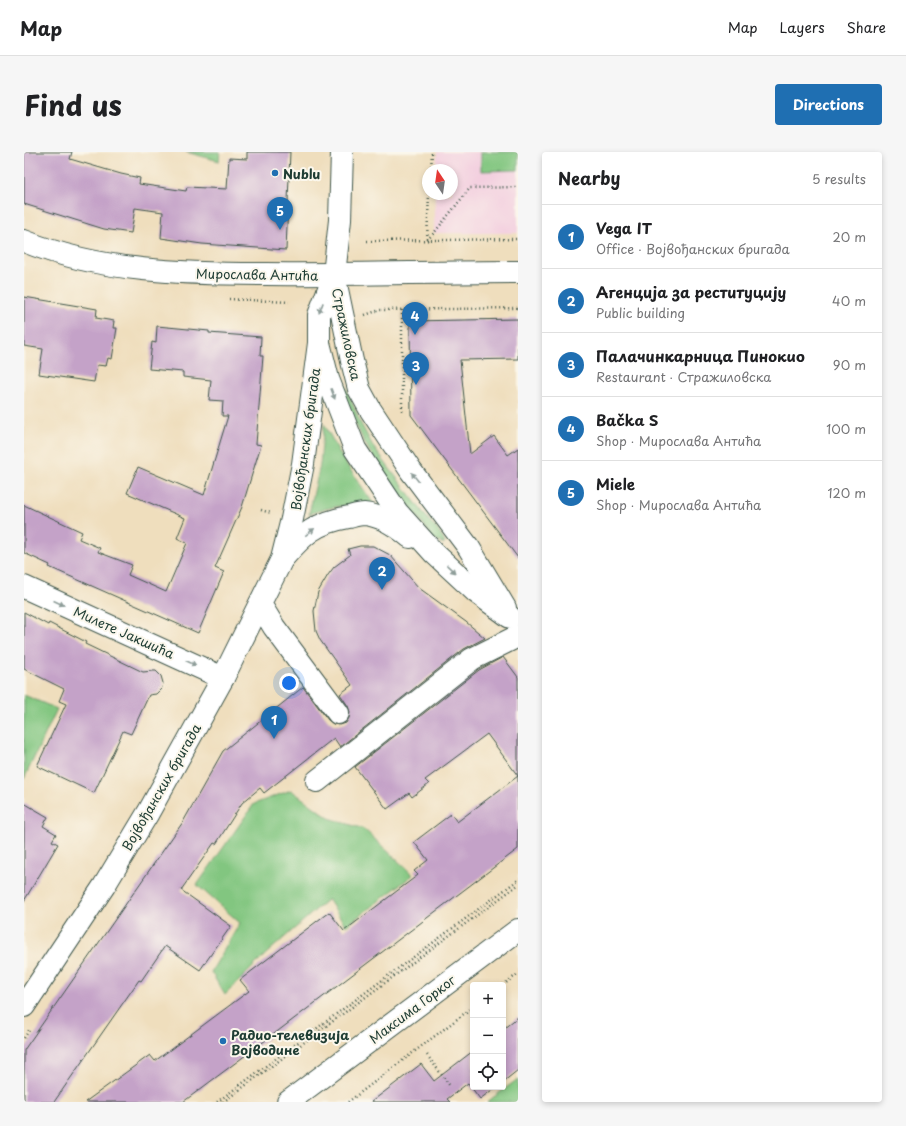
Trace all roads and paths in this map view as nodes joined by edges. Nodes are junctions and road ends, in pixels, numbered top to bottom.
1 (342, 152) edge
2 (432, 152) edge
3 (431, 164) edge
4 (518, 187) edge
5 (429, 200) edge
6 (427, 240) junction
7 (518, 240) edge
8 (24, 241) edge
9 (367, 241) dead end
10 (518, 272) edge
11 (334, 275) junction
12 (518, 308) edge
13 (402, 310) junction
14 (366, 321) dead end
15 (319, 343) junction
16 (399, 409) dead end
17 (434, 553) junction
18 (282, 559) junction
19 (24, 587) edge
20 (260, 604) junction
21 (515, 626) edge
22 (223, 678) junction
23 (338, 712) dead end
24 (317, 781) dead end
25 (518, 880) edge
26 (518, 885) edge
27 (518, 930) edge
28 (518, 974) edge
29 (506, 983) edge
30 (24, 1006) edge
31 (470, 1009) edge
32 (32, 1026) dead end
33 (24, 1038) edge
34 (427, 1055) dead end
35 (450, 1086) dead end
36 (217, 1102) edge
37 (223, 1102) edge
38 (288, 1102) edge
39 (348, 1102) edge

1 - 11 street
2 - 3 path
4 - 6 path
5 - 6 path
6 - 7 path
6 - 9 path
8 - 11 street, Мирослава Антића
10 - 11 street, Мирослава Антића
11 -> 15 street, Стражиловска
21 -> 11 street, Стражиловска
12 - 13 path
13 - 14 path
13 - 16 path
15 -> 17 street, Стражиловска
15 - 18 street, Војвођанских бригада
18 -> 17 street, Војвођанских бригада
17 -> 21 street, Стражиловска
18 - 20 street, Војвођанских бригада
19 -> 22 street, Милете Јакшића
20 - 22 street, Војвођанских бригада
20 - 23 street
21 - 24 street
22 - 30 street, Војвођанских бригада
25 - 36 path
26 - 37 path
27 - 38 street, Максима Горког
28 - 29 path
31 - 39 path
32 - 33 path
34 - 35 path

